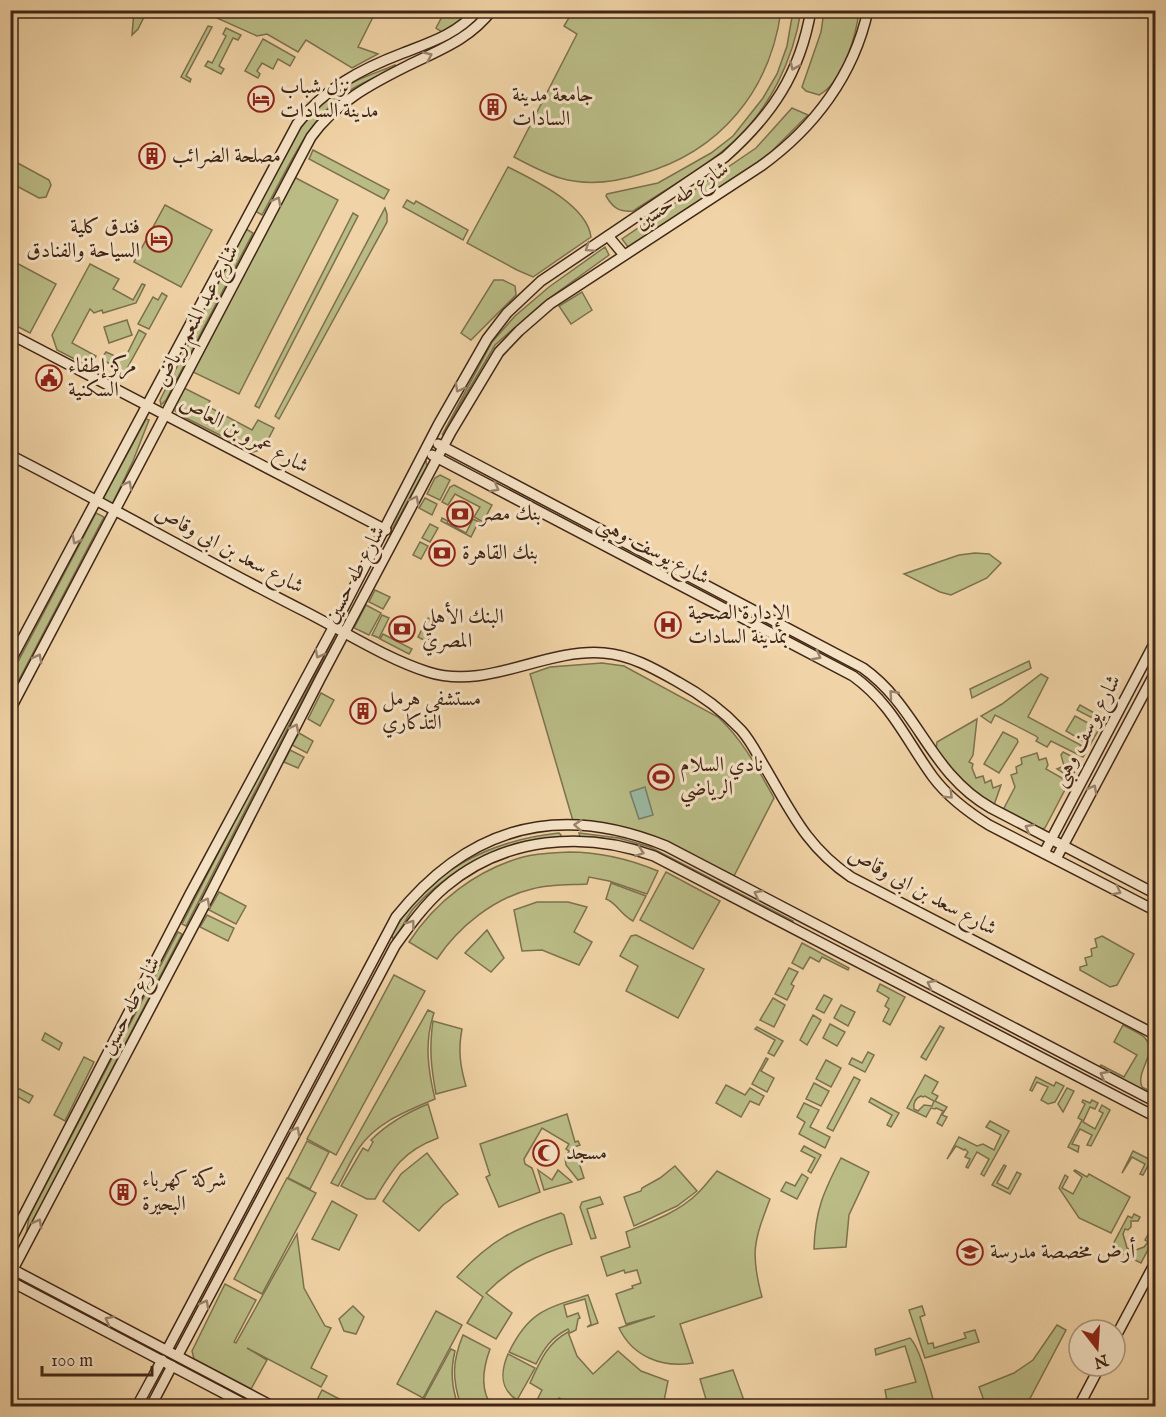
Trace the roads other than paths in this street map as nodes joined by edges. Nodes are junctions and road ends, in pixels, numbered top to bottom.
1 (478, 10) edge
2 (492, 10) edge
3 (812, 10) edge
4 (868, 10) edge
5 (402, 54) junction
6 (407, 66) junction
7 (247, 215) junction
8 (265, 225) junction
9 (608, 236) junction
10 (624, 255) junction
11 (10, 334) edge
12 (147, 405) junction
13 (166, 415) junction
14 (430, 440) junction
15 (443, 447) junction
16 (424, 451) junction
17 (10, 455) edge
18 (437, 458) junction
19 (98, 500) junction
20 (115, 509) junction
21 (383, 529) junction
22 (396, 536) junction
23 (334, 627) junction
24 (345, 632) junction
25 (1155, 640) edge
26 (10, 662) edge
27 (1155, 671) edge
28 (10, 710) edge
29 (1051, 839) junction
30 (1063, 846) junction
31 (1044, 853) junction
32 (1056, 859) junction
33 (1155, 894) edge
34 (1155, 911) edge
35 (176, 921) junction
36 (192, 928) junction
37 (382, 940) junction
38 (395, 946) junction
39 (1155, 1035) edge
40 (1155, 1102) edge
41 (1155, 1117) edge
42 (10, 1242) edge
43 (1155, 1261) edge
44 (11, 1271) edge
45 (10, 1281) edge
46 (69, 1299) junction
47 (64, 1309) junction
48 (1125, 1318) edge
49 (167, 1350) junction
50 (178, 1355) junction
51 (162, 1360) junction
52 (172, 1366) junction
53 (1094, 1378) edge
54 (270, 1406) edge
55 (137, 1407) edge
56 (152, 1407) edge
57 (248, 1407) edge
58 (1079, 1407) edge

1 - 5 street, شارع عبد المنعم رياض
6 -> 2 street, شارع عبد المنعم رياض
3 -> 9 street, شارع طه حسين
4 - 10 street, شارع طه حسين
5 - 6 street
5 - 7 street, شارع عبد المنعم رياض
8 -> 6 street, شارع عبد المنعم رياض
7 - 8 street
7 - 12 street, شارع عبد المنعم رياض
8 - 13 street, شارع عبد المنعم رياض
9 - 10 street
9 -> 14 street, شارع طه حسين
10 - 15 street, شارع طه حسين
11 - 12 street, شارع عمرو بن العاص
12 - 13 street, شارع عمرو بن العاص
12 - 19 street, شارع عبد المنعم رياض
20 -> 13 street, شارع عبد المنعم رياض
13 - 21 street, شارع عمرو بن العاص
14 - 15 street, شارع يوسف وهبى
14 - 16 street, شارع طه حسين
15 - 18 street, شارع طه حسين
29 -> 15 street, شارع يوسف وهبى
16 - 18 street, شارع يوسف وهبى
16 - 21 street, شارع طه حسين
17 - 19 street, شارع سعد بن ابى وقاص
22 -> 18 street, شارع طه حسين
18 -> 31 street, شارع يوسف وهبى
19 - 20 street, شارع سعد بن ابى وقاص
19 -> 26 street, شارع عبد المنعم رياض
20 - 23 street, شارع سعد بن ابى وقاص
28 -> 20 street, شارع عبد المنعم رياض
21 - 22 street, شارع عمرو بن العاص
21 - 23 street, شارع طه حسين
22 - 24 street, شارع طه حسين
23 - 24 street, شارع سعد بن ابى وقاص
23 -> 35 street, شارع طه حسين
36 -> 24 street, شارع طه حسين
24 - 39 street, شارع سعد بن ابى وقاص
25 - 29 street, شارع يوسف وهبى
30 -> 27 street, شارع يوسف وهبى
29 - 30 street, شارع يوسف وهبى
29 - 31 street, شارع يوسف وهبى
30 - 32 street, شارع يوسف وهبى
30 - 33 street, شارع يوسف وهبى
31 - 32 street, شارع يوسف وهبى
32 -> 34 street, شارع يوسف وهبى
35 - 36 street
35 - 42 street, شارع طه حسين
44 -> 36 street, شارع طه حسين
37 - 38 street
40 -> 37 street
37 - 49 street
38 -> 41 street
50 -> 38 street
43 - 48 street
44 - 46 street
45 - 47 street
46 - 47 street
49 -> 46 street
47 - 51 street
49 - 50 street
50 - 54 street
51 - 52 street
51 - 55 street
52 - 56 street
52 - 57 street
53 - 58 street

